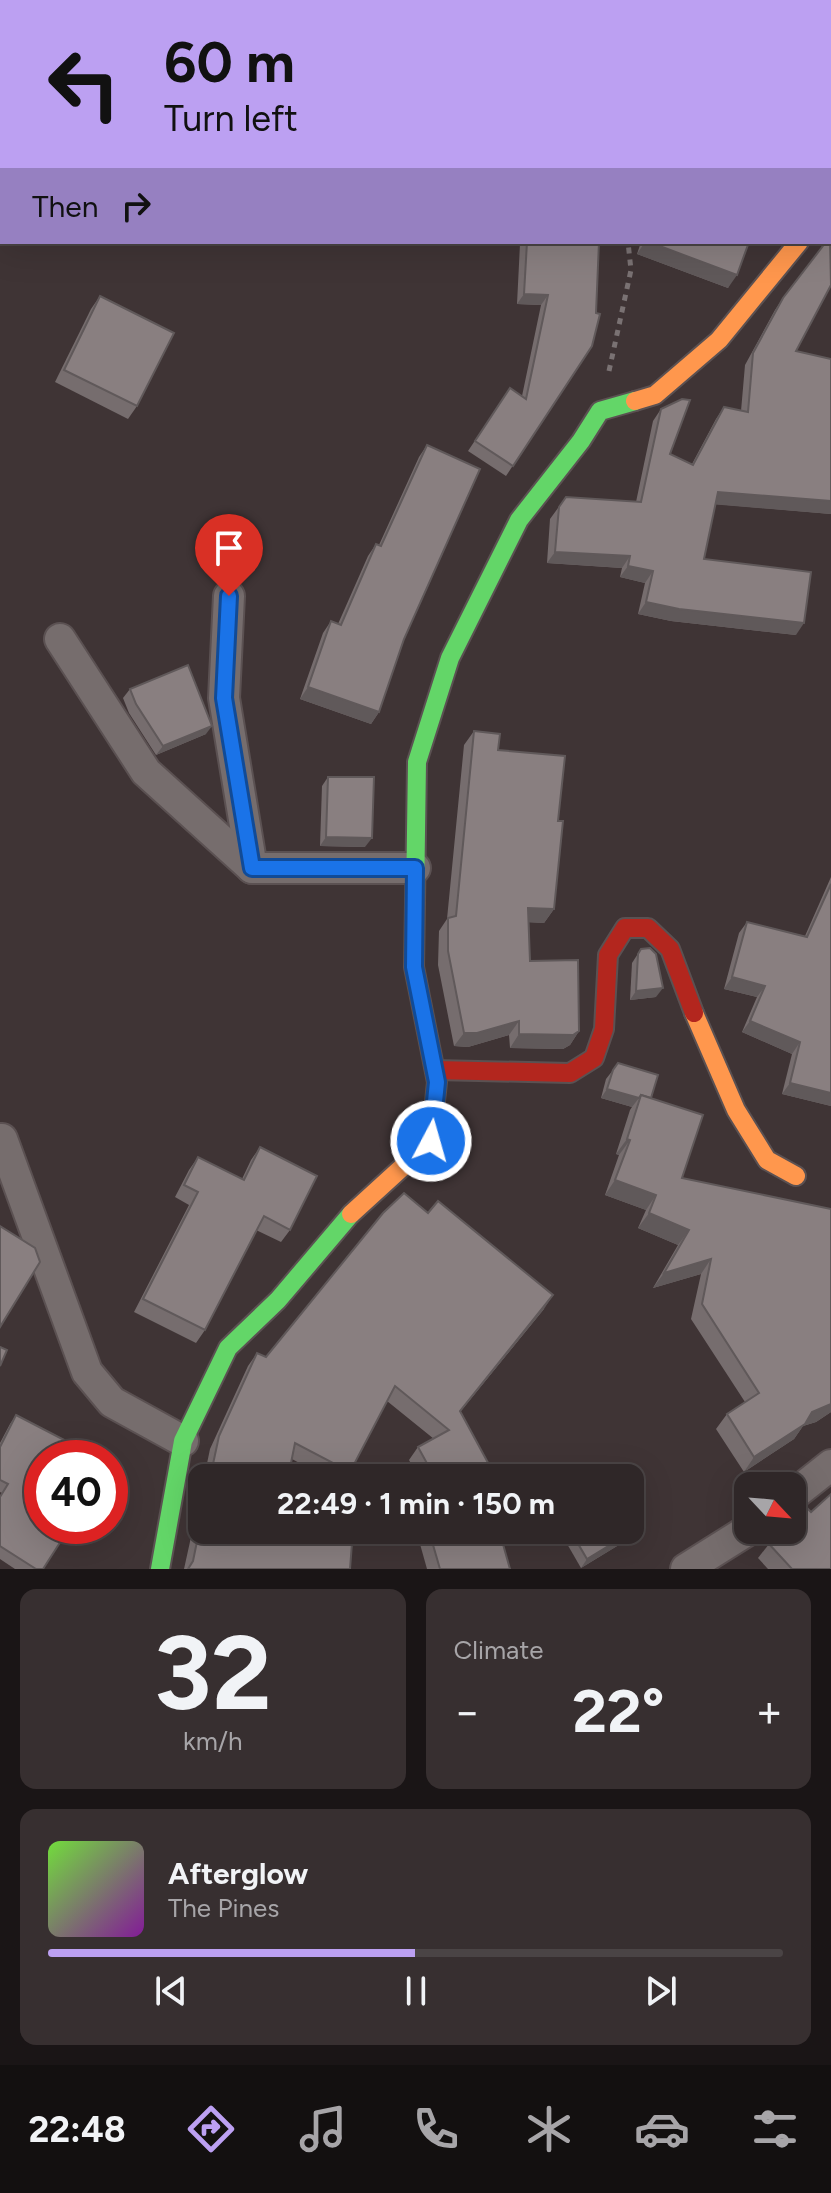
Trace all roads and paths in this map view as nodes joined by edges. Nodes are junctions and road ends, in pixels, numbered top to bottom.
1 (628, 244) edge
2 (797, 244) edge
3 (600, 411) junction
4 (229, 596) dead end
5 (60, 639) dead end
6 (252, 868) junction
7 (415, 868) junction
8 (435, 1070) junction
9 (2, 1139) edge
10 (796, 1176) dead end
11 (183, 1441) junction
12 (831, 1465) edge
13 (806, 1485) edge
14 (734, 1539) edge
15 (160, 1569) edge
16 (686, 1569) edge

1 - 3 path
2 - 3 street
3 - 7 street
4 - 6 street
5 - 6 street
6 - 7 street
7 - 8 street
8 - 10 street
8 - 11 street
9 - 11 street
11 - 15 street
12 - 13 street
14 - 16 street

